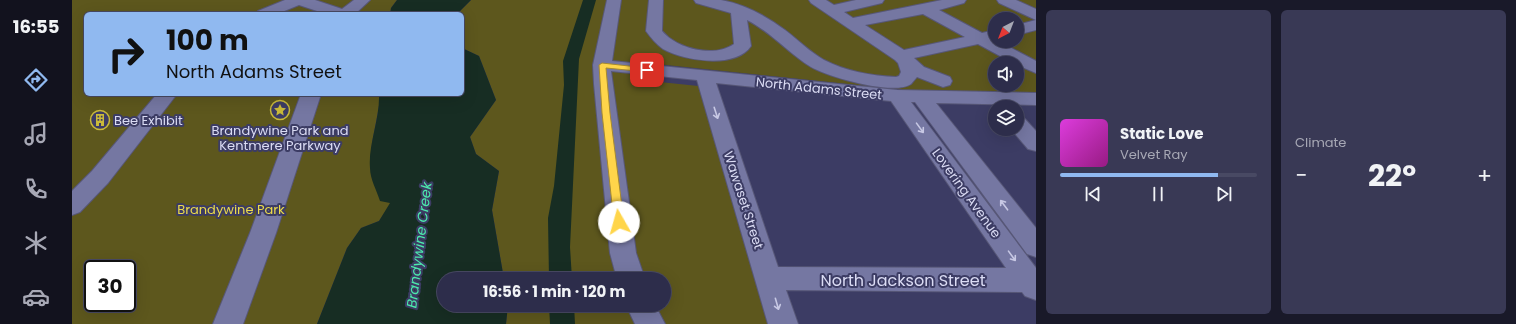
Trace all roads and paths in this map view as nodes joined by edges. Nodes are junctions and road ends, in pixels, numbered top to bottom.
1 (299, 0) edge
2 (362, 0) edge
3 (614, 0) edge
4 (656, 0) edge
5 (701, 0) edge
6 (816, 0) edge
7 (877, 0) edge
8 (960, 0) edge
9 (1004, 0) edge
10 (737, 5) edge
11 (834, 6) edge
12 (925, 9) junction
13 (269, 12) edge
14 (335, 12) edge
15 (348, 12) edge
16 (1036, 15) edge
17 (850, 23) junction
18 (1036, 25) edge
19 (1024, 28) edge
20 (987, 36) edge
21 (901, 56) junction
22 (602, 65) junction
23 (1036, 68) edge
24 (705, 76) junction
25 (943, 81) dead end
26 (165, 96) edge
27 (310, 96) edge
28 (897, 96) junction
29 (922, 97) junction
30 (1036, 99) edge
31 (1024, 100) edge
32 (988, 102) edge
33 (1024, 131) edge
34 (1036, 144) edge
35 (72, 206) edge
36 (1036, 247) edge
37 (629, 272) edge
38 (770, 278) junction
39 (1034, 283) edge
40 (644, 312) edge
41 (228, 324) edge
42 (650, 324) edge
43 (783, 324) edge

1 - 13 street
1 - 14 street
2 - 15 street
3 - 22 street
4 - 10 street
5 - 10 street
6 - 11 street
7 - 11 street
8 - 12 street
9 - 16 street
10 - 21 street
11 - 17 street
12 - 17 street
12 - 20 street
17 - 21 street
18 - 19 street
20 - 21 street
20 - 23 street
21 - 25 street
22 - 24 street, North Adams Street
22 - 37 street
24 - 28 street, North Adams Street
24 -> 38 street, Wawaset Street
26 - 35 street
27 - 41 street
28 - 29 street, North Adams Street
28 -> 39 street, Lovering Avenue
29 - 32 street, North Adams Street
36 -> 29 street, Lovering Avenue
30 - 31 street, North Adams Street
33 - 34 street
38 - 39 street, North Jackson Street
38 -> 43 street, Wawaset Street
40 - 42 street

